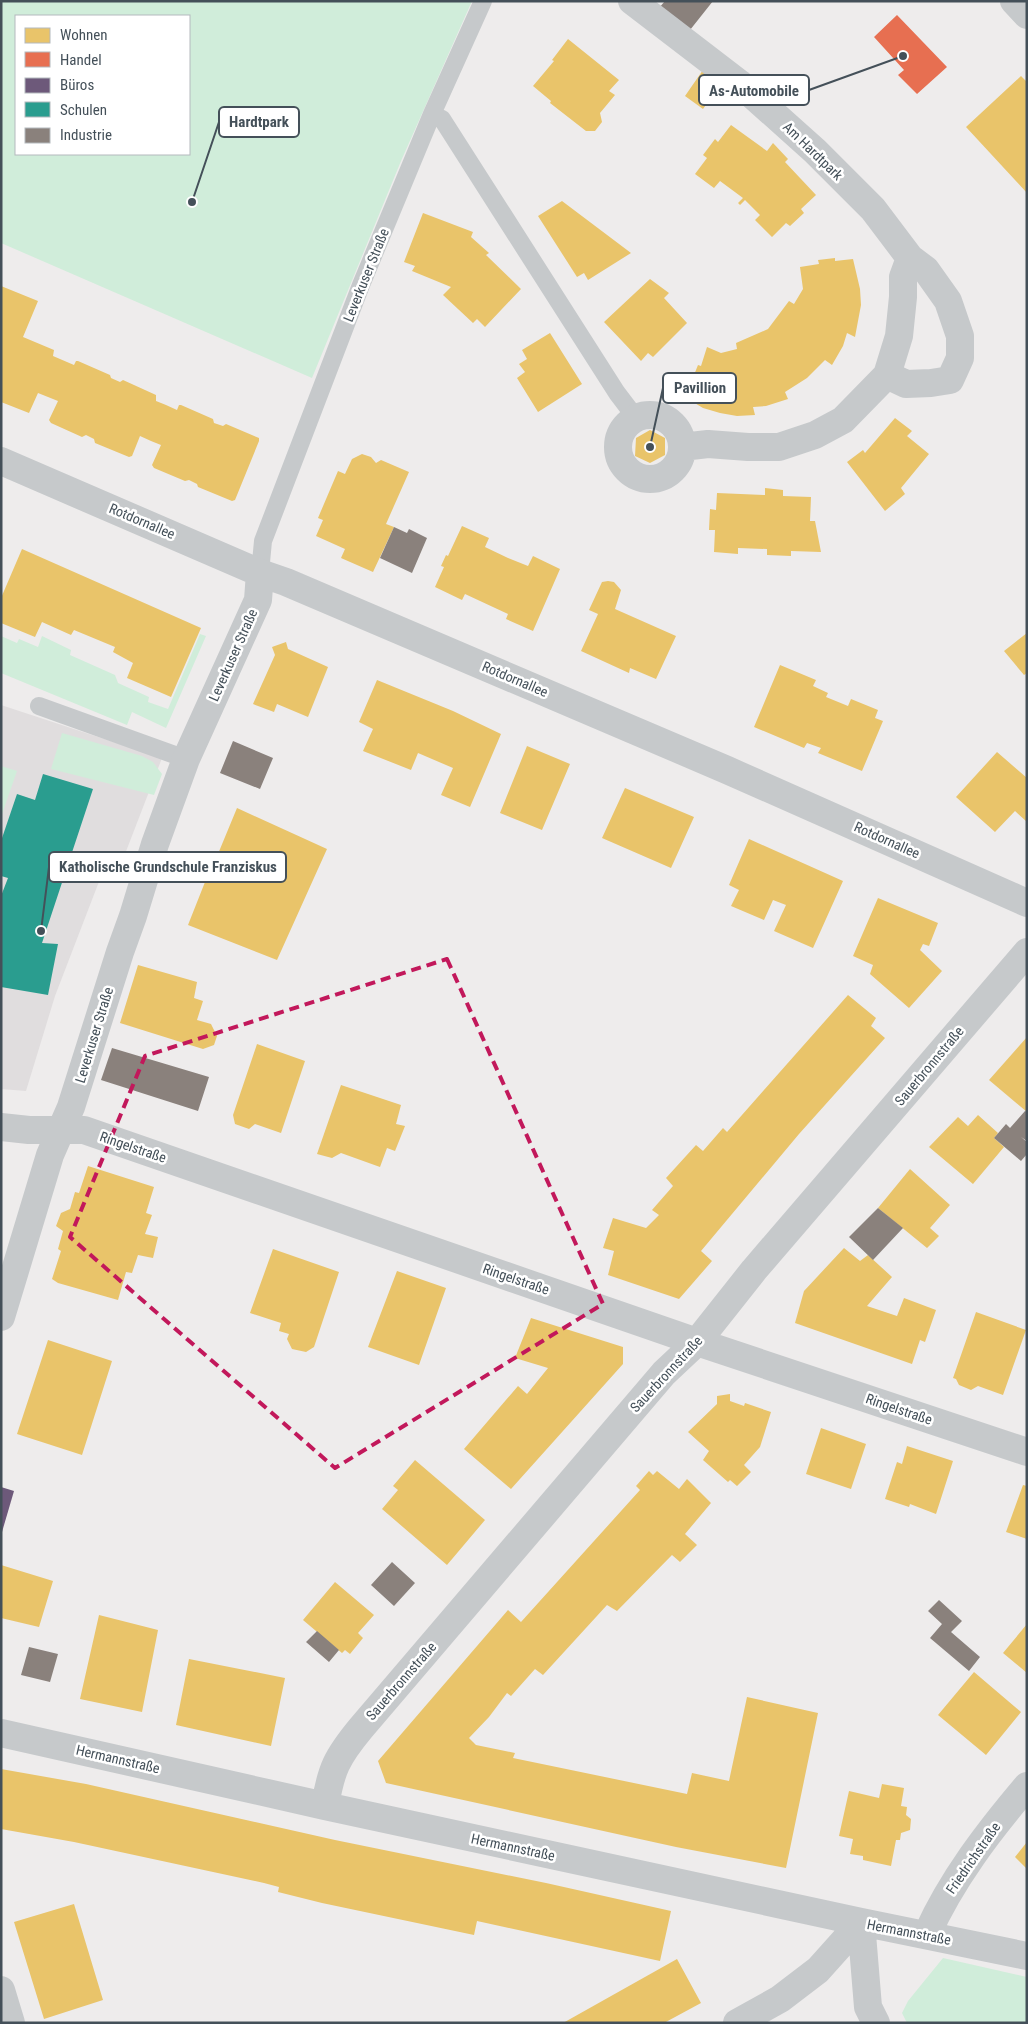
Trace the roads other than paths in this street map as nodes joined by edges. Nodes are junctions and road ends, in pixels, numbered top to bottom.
1 (483, 1) edge
2 (632, 1) edge
3 (1014, 1) edge
4 (1027, 15) edge
5 (432, 114) junction
6 (910, 258) junction
7 (887, 375) junction
8 (636, 418) junction
9 (682, 447) junction
10 (1, 461) edge
11 (260, 573) junction
12 (39, 706) dead end
13 (186, 759) junction
14 (1027, 902) edge
15 (1027, 952) edge
16 (1, 1127) edge
17 (61, 1130) junction
18 (1, 1317) edge
19 (697, 1342) junction
20 (1027, 1452) edge
21 (1, 1733) edge
22 (1027, 1786) edge
23 (325, 1806) junction
24 (861, 1922) junction
25 (927, 1934) junction
26 (1027, 1956) edge
27 (1, 1990) edge
28 (11, 2023) edge
29 (737, 2023) edge
30 (876, 2023) edge

1 - 5 lane, Leverkuser Straße
2 - 6 street, Am Hardtpark
3 - 4 street
5 - 8 lane
5 - 11 lane, Leverkuser Straße
6 - 7 street
6 - 7 street, Am Hardtpark
7 - 9 street
8 - 9 street
8 - 9 street
10 - 11 street, Rotdornallee
11 - 13 street, Leverkuser Straße
11 - 14 street, Rotdornallee
12 - 13 lane
13 - 17 street, Leverkuser Straße
15 - 19 street, Sauerbronnstraße
16 - 17 street, Ringelstraße
17 - 18 street, Leverkuser Straße
17 - 19 street, Ringelstraße
19 - 20 street, Ringelstraße
19 - 23 street, Sauerbronnstraße
21 - 23 street, Hermannstraße
22 - 25 street, Friedrichstraße
23 - 24 street, Hermannstraße
24 - 25 street, Hermannstraße
24 - 29 street
24 - 30 street
25 - 26 street, Hermannstraße
27 - 28 street

